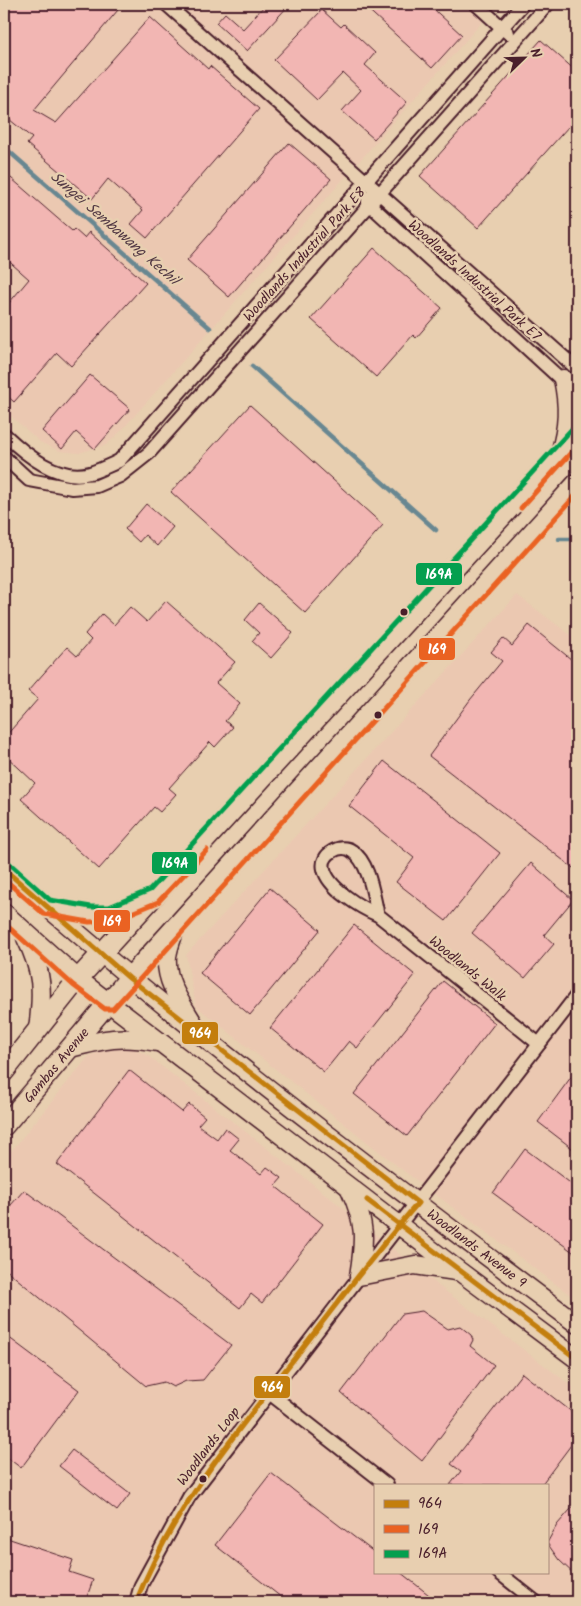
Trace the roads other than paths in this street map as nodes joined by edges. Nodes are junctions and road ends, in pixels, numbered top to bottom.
1 (166, 4) edge
2 (476, 4) edge
3 (523, 4) edge
4 (548, 4) edge
5 (502, 28) junction
6 (516, 40) junction
7 (367, 182) junction
8 (379, 192) junction
9 (368, 204) junction
10 (577, 369) edge
11 (562, 379) junction
12 (577, 394) edge
13 (4, 434) edge
14 (577, 435) edge
15 (560, 453) junction
16 (4, 457) edge
17 (577, 483) edge
18 (4, 869) edge
19 (154, 896) junction
20 (47, 907) junction
21 (4, 913) edge
22 (378, 915) junction
23 (176, 926) junction
24 (20, 927) junction
25 (100, 954) junction
26 (129, 978) junction
27 (78, 979) junction
28 (577, 995) edge
29 (109, 1003) junction
30 (38, 1029) junction
31 (200, 1034) junction
32 (160, 1042) junction
33 (539, 1044) junction
34 (70, 1048) junction
35 (4, 1072) edge
36 (4, 1126) edge
37 (349, 1186) junction
38 (418, 1203) junction
39 (399, 1225) junction
40 (459, 1271) junction
41 (359, 1276) junction
42 (577, 1324) edge
43 (577, 1358) edge
44 (268, 1392) junction
45 (386, 1484) edge
46 (501, 1574) edge
47 (136, 1602) edge
48 (536, 1602) edge

1 - 7 street, Woodlands Industrial Park E7
2 - 5 street
3 - 5 street, Woodlands Industrial Park E8
4 - 6 street, Woodlands Industrial Park E8
5 - 6 street
5 - 7 street, Woodlands Industrial Park E8
6 - 8 street, Woodlands Industrial Park E8
7 - 8 street, Woodlands Industrial Park E7
7 - 9 street
7 - 13 street, Woodlands Industrial Park E8
8 - 9 street, Woodlands Industrial Park E8
8 - 10 street, Woodlands Industrial Park E7
9 - 11 street, Woodlands Industrial Park E7
9 - 16 street, Woodlands Industrial Park E8
11 - 12 street, Woodlands Industrial Park E7
11 - 15 main road
14 - 15 main road
15 - 19 main road
17 - 23 main road, Gambas Avenue
18 - 20 main road, Woodlands Avenue 9
19 - 20 main road
19 - 25 main road
20 - 25 main road, Woodlands Avenue 9
21 - 24 main road, Woodlands Avenue 9
22 - 22 street, Woodlands Walk
22 - 33 street, Woodlands Walk
23 - 26 main road, Gambas Avenue
23 - 31 main road
24 - 27 main road, Woodlands Avenue 9
24 - 30 main road
25 - 26 main road, Woodlands Avenue 9
25 - 27 main road
26 - 29 main road, Gambas Avenue
26 - 31 main road, Woodlands Avenue 9
27 - 29 main road, Woodlands Avenue 9
27 - 30 main road
28 - 33 street
29 - 32 main road, Woodlands Avenue 9
29 - 34 main road, Gambas Avenue
30 - 35 main road
31 - 38 main road, Woodlands Avenue 9
32 - 34 main road
32 - 37 main road, Woodlands Avenue 9
33 - 38 street
34 - 36 main road, Gambas Avenue
37 - 39 main road, Woodlands Avenue 9
37 - 41 main road
38 - 39 street, Woodlands Loop
38 - 42 main road, Woodlands Avenue 9
39 - 40 main road, Woodlands Avenue 9
39 - 41 street, Woodlands Loop
40 - 41 main road
40 - 43 main road, Woodlands Avenue 9
41 - 44 street, Woodlands Loop
44 - 45 street
44 - 47 street, Woodlands Loop
46 - 48 street

